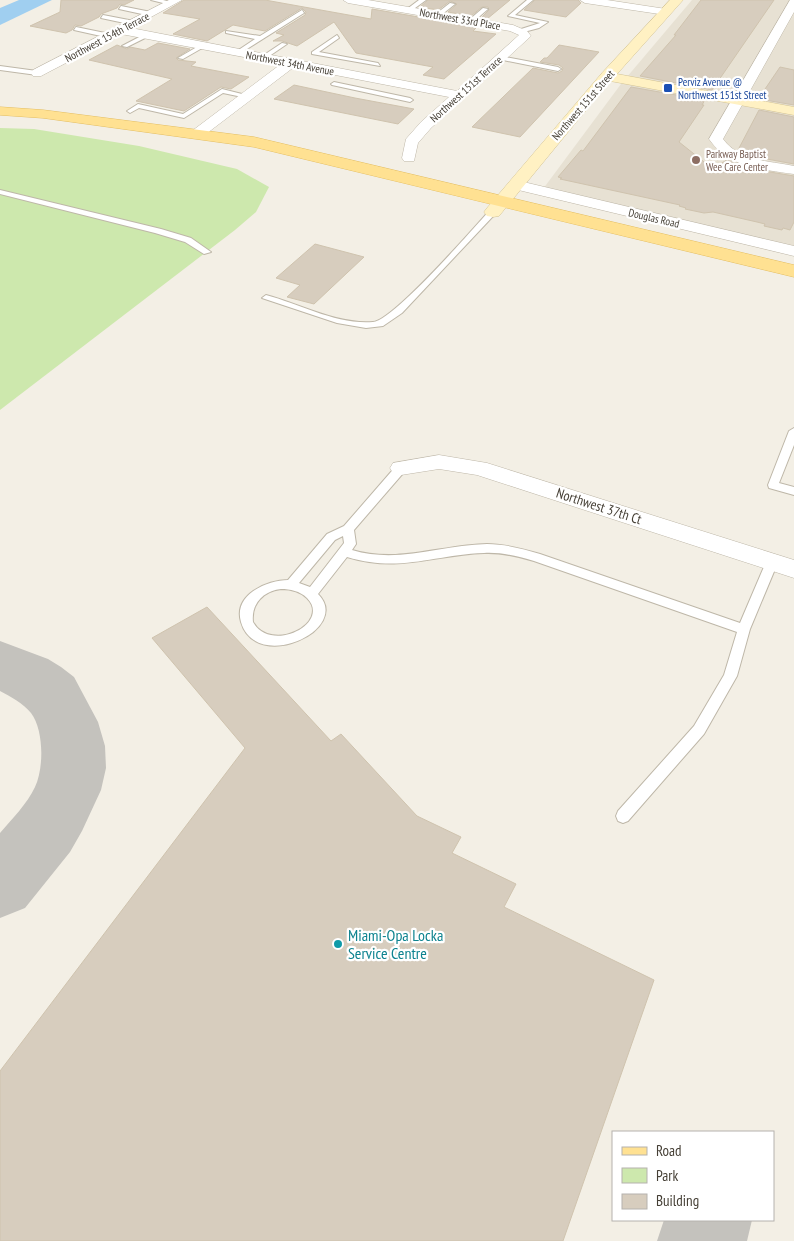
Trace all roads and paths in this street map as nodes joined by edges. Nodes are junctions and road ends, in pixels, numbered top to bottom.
1 (154, 0) edge
2 (350, 0) edge
3 (423, 0) edge
4 (530, 0) edge
5 (586, 0) edge
6 (677, 0) edge
7 (174, 2) edge
8 (794, 2) edge
9 (452, 4) dead end
10 (121, 8) dead end
11 (485, 9) dead end
12 (409, 10) junction
13 (302, 12) dead end
14 (666, 12) junction
15 (151, 14) junction
16 (438, 15) junction
17 (103, 17) dead end
18 (471, 21) junction
19 (134, 23) junction
20 (76, 29) dead end
21 (516, 29) junction
22 (228, 32) dead end
23 (115, 33) junction
24 (146, 35) junction
25 (260, 38) junction
26 (338, 38) dead end
27 (284, 44) dead end
28 (125, 46) dead end
29 (202, 46) junction
30 (237, 53) junction
31 (314, 53) junction
32 (181, 58) dead end
33 (263, 58) junction
34 (500, 58) junction
35 (350, 61) junction
36 (294, 64) junction
37 (378, 66) dead end
38 (0, 68) edge
39 (558, 69) dead end
40 (37, 74) joint
41 (609, 74) junction
42 (336, 78) junction
43 (459, 95) junction
44 (247, 96) junction
45 (409, 96) junction
46 (396, 97) junction
47 (738, 98) junction
48 (794, 105) edge
49 (130, 111) dead end
50 (794, 111) edge
51 (0, 112) edge
52 (197, 134) junction
53 (409, 158) dead end
54 (794, 170) edge
55 (515, 185) junction
56 (0, 192) edge
57 (497, 207) junction
58 (794, 251) edge
59 (206, 252) dead end
60 (794, 271) edge
61 (794, 284) edge
62 (266, 298) dead end
63 (794, 431) edge
64 (401, 468) joint
65 (794, 491) edge
66 (348, 529) junction
67 (345, 552) junction
68 (772, 562) junction
69 (794, 569) edge
70 (291, 585) junction
71 (312, 593) junction
72 (744, 629) junction
73 (623, 816) dead end

1 - 7 lane
2 - 12 street, Northwest 33rd Place
3 - 12 lane
4 - 21 lane
5 - 14 street
6 - 14 street, Northwest 151st Street
7 - 15 street, Northwest 154th Terrace
8 - 47 street
9 - 16 lane
10 - 15 lane
11 - 18 lane
12 - 16 street, Northwest 33rd Place
13 - 25 lane
14 - 41 street, Northwest 151st Street
15 - 19 street, Northwest 154th Terrace
16 - 18 street, Northwest 33rd Place
17 - 19 lane
18 - 21 street, Northwest 33rd Place
19 - 23 street, Northwest 154th Terrace
20 - 23 lane
21 - 34 street, Northwest 151st Terrace
22 - 25 lane
23 - 24 street, Northwest 34th Avenue
23 - 40 street, Northwest 154th Terrace
24 - 28 lane
24 - 29 street, Northwest 34th Avenue
25 - 30 lane
26 - 31 lane
27 - 33 lane
29 - 30 street, Northwest 34th Avenue
29 - 32 lane
30 - 33 street, Northwest 34th Avenue
31 - 35 lane
31 - 36 lane
33 - 36 street, Northwest 34th Avenue
34 - 39 lane
34 - 43 street, Northwest 151st Terrace
35 - 37 lane
35 - 42 lane
36 - 42 street, Northwest 34th Avenue
36 - 44 street
38 - 40 lane
41 - 47 street
41 - 55 street, Northwest 151st Street
42 - 45 street, Northwest 34th Avenue
42 - 46 lane
43 - 45 street, Northwest 34th Avenue
43 - 53 street, Northwest 151st Terrace
44 - 49 lane
44 - 52 street
45 - 46 lane
45 - 46 lane
47 - 48 street
47 - 50 street
47 - 54 street
51 - 52 main road
52 - 57 main road
55 - 57 street, Northwest 151st Street
55 - 58 street, Douglas Road
56 - 59 lane
57 - 60 main road
57 - 61 main road
57 - 62 lane
63 - 65 lane
64 - 66 lane
64 - 68 street, Northwest 37th Ct
66 - 67 lane
66 - 70 lane
67 - 71 lane
67 - 72 lane
68 - 69 street, Northwest 37th Ct
68 - 72 lane
70 - 71 lane
70 - 71 lane
72 - 73 lane

